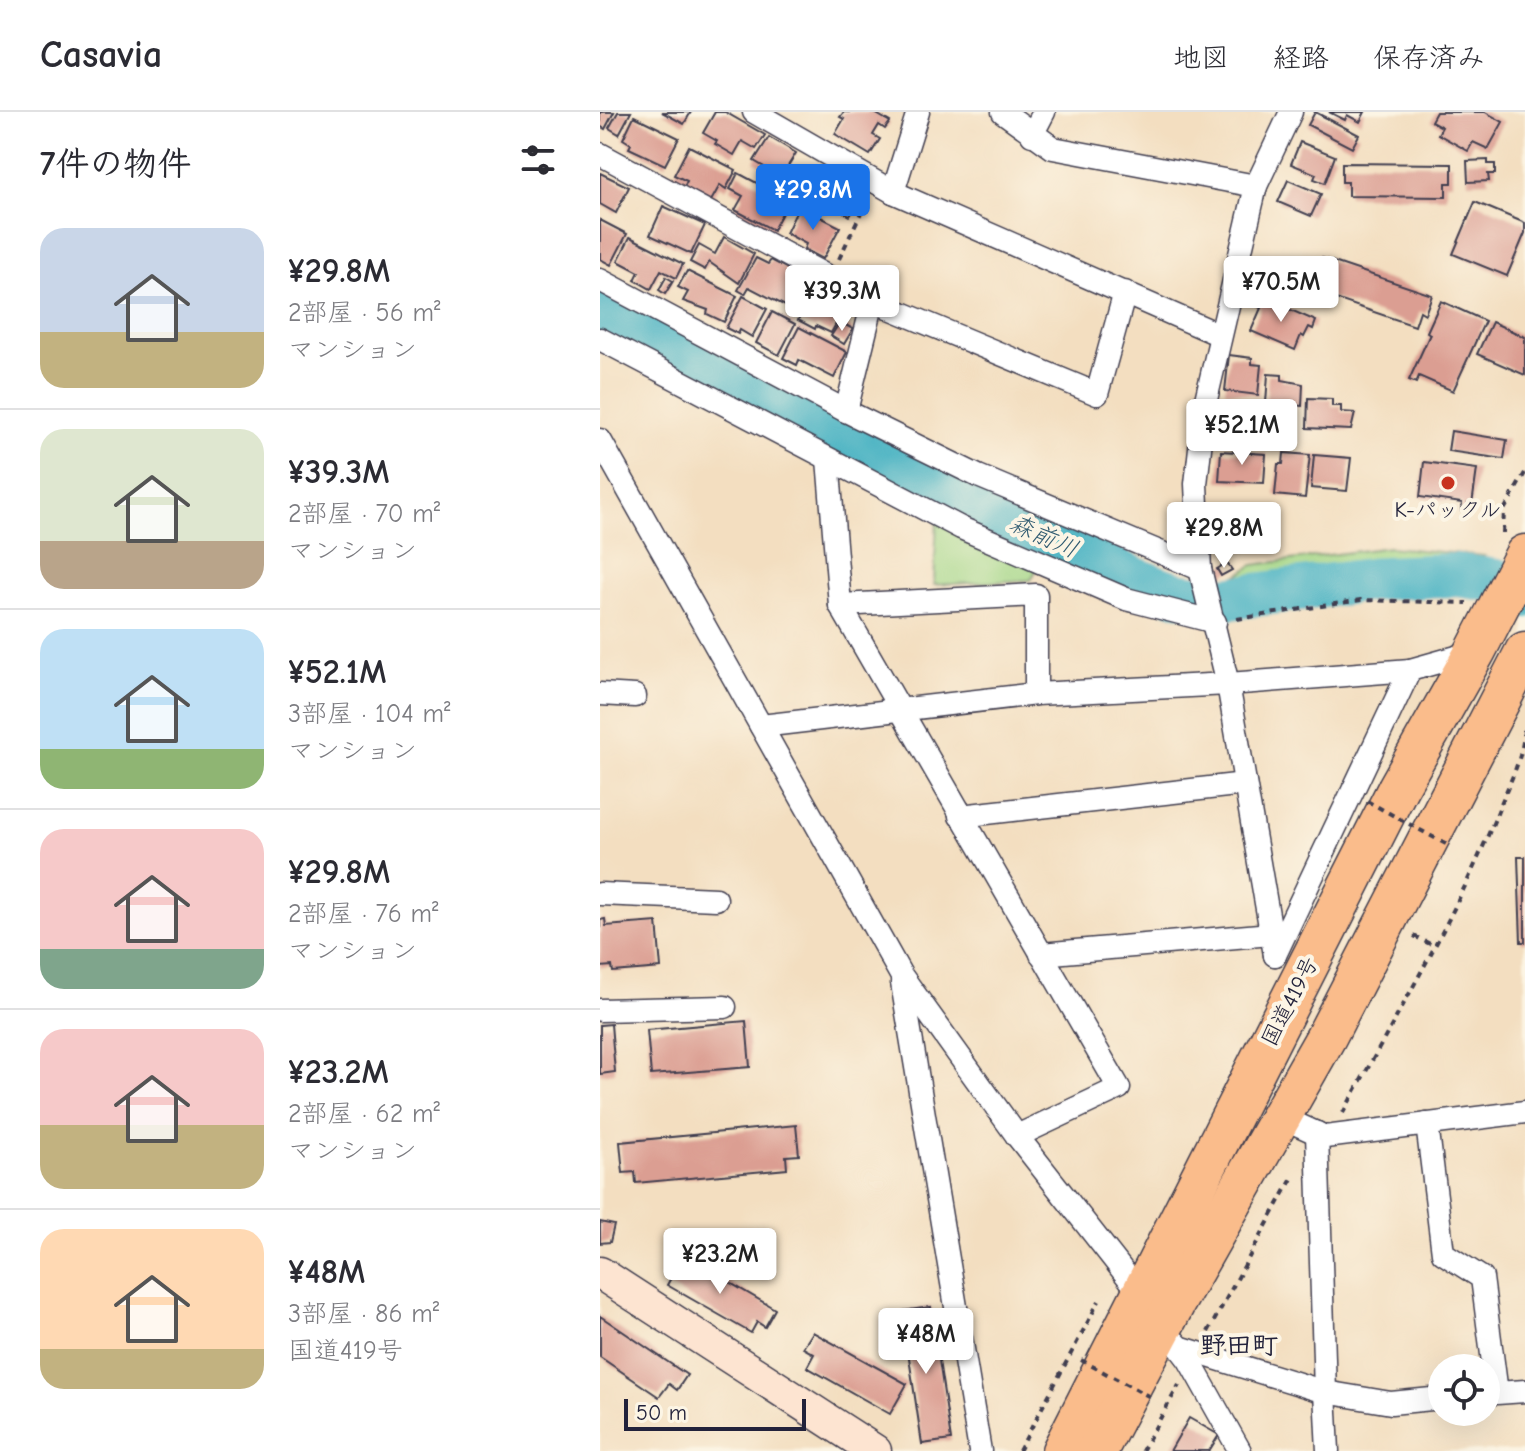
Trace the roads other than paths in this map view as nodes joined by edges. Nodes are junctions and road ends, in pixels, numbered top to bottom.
1 (754, 112) edge
2 (918, 112) edge
3 (1003, 112) edge
4 (1044, 112) edge
5 (1291, 112) edge
6 (1032, 135) junction
7 (600, 154) edge
8 (1256, 186) junction
9 (884, 187) junction
10 (600, 280) edge
11 (1125, 292) junction
12 (873, 301) junction
13 (1220, 335) junction
14 (600, 339) edge
15 (846, 411) junction
16 (600, 440) edge
17 (828, 459) junction
18 (1514, 547) edge
19 (1200, 569) junction
20 (840, 605) junction
21 (1215, 622) junction
22 (1475, 652) junction
23 (1525, 652) edge
24 (1410, 670) junction
25 (1228, 684) junction
26 (600, 694) edge
27 (1036, 694) junction
28 (635, 696) dead end
29 (898, 710) junction
30 (761, 726) junction
31 (1245, 784) junction
32 (960, 816) junction
33 (600, 894) edge
34 (716, 899) dead end
35 (1271, 934) junction
36 (1041, 954) junction
37 (901, 975) junction
38 (725, 1007) dead end
39 (600, 1010) edge
40 (1525, 1112) edge
41 (1281, 1117) junction
42 (1427, 1124) junction
43 (1317, 1133) junction
44 (1017, 1136) junction
45 (600, 1273) edge
46 (1165, 1325) junction
47 (1489, 1354) edge
48 (1525, 1391) edge
49 (1325, 1392) junction
50 (1500, 1393) edge
51 (1428, 1399) edge
52 (875, 1451) edge
53 (980, 1451) edge
54 (1062, 1451) edge
55 (1097, 1451) edge
56 (1240, 1451) edge
57 (1328, 1451) edge

1 - 9 street
2 - 9 street
3 - 6 street
4 - 6 street
5 - 8 street
6 - 8 street
7 - 12 street
8 - 13 street
9 - 11 street
10 - 15 street
11 - 12 street
11 - 13 street
12 - 15 street
13 - 19 street
14 - 17 street
15 - 19 street
16 - 30 street
17 - 20 street
17 - 21 street
18 - 22 highway, 国道419号
19 - 21 street
20 - 27 street
20 - 29 street
21 - 25 street
22 - 24 street
22 - 46 highway, 国道419号
23 - 41 highway, 国道419号
24 - 25 street
24 - 35 street
25 - 27 street
25 - 31 street
26 - 28 street
27 - 29 street
29 - 30 street
29 - 32 street
30 - 37 street
31 - 32 street
31 - 35 street
32 - 36 street
33 - 34 street
35 - 36 street
36 - 44 street
37 - 44 street
37 - 53 street
38 - 39 street
40 - 42 street
41 - 43 street
41 - 46 highway, 国道419号
42 - 43 street
42 - 47 street
43 - 49 street
44 - 46 street
45 - 52 street
46 - 49 street
46 - 54 highway, 国道419号
46 - 55 highway, 国道419号
46 - 56 street
48 - 50 street
49 - 51 street
49 - 57 street

